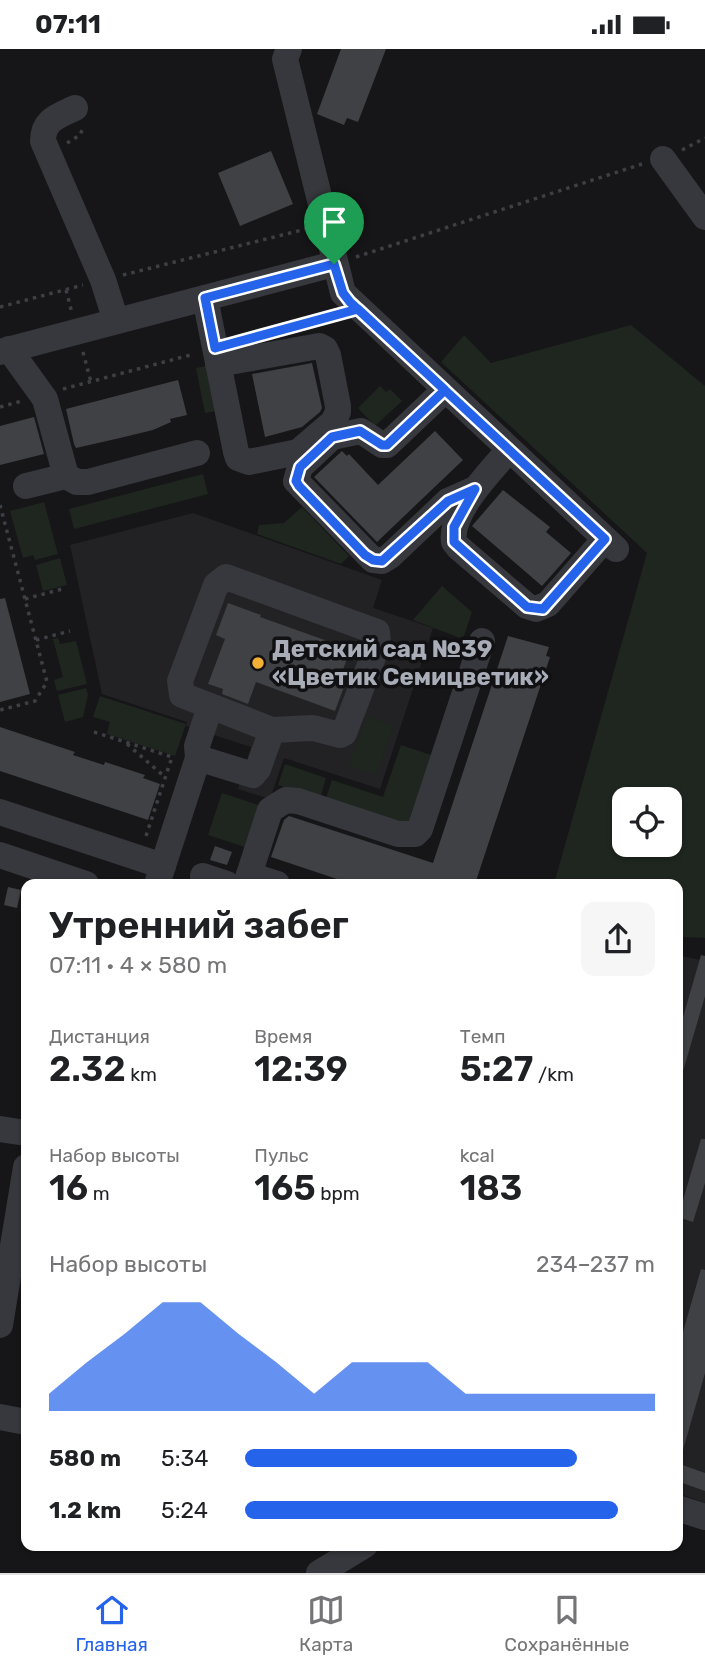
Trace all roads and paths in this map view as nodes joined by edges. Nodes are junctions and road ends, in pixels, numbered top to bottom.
1 (289, 49) edge
2 (75, 108) dead end
3 (663, 159) joint
4 (705, 217) edge
5 (325, 224) junction
6 (334, 264) junction
7 (116, 277) dead end
8 (94, 282) dead end
9 (65, 289) junction
10 (205, 298) junction
11 (0, 307) edge
12 (358, 309) junction
13 (72, 315) dead end
14 (116, 321) junction
15 (293, 327) dead end
16 (5, 351) edge
17 (83, 352) dead end
18 (216, 356) junction
19 (91, 382) junction
20 (445, 390) junction
21 (42, 395) junction
22 (0, 407) edge
23 (509, 450) junction
24 (197, 453) dead end
25 (66, 476) junction
26 (26, 487) dead end
27 (475, 489) junction
28 (0, 505) edge
29 (66, 588) dead end
30 (25, 599) junction
31 (70, 631) dead end
32 (36, 640) junction
33 (482, 641) dead end
34 (209, 707) junction
35 (0, 710) edge
36 (272, 730) junction
37 (94, 732) dead end
38 (124, 742) junction
39 (198, 758) junction
40 (165, 777) junction
41 (0, 812) edge
42 (151, 821) dead end
43 (0, 855) edge
44 (160, 875) edge
45 (71, 879) edge
46 (231, 879) edge
47 (0, 1129) edge
48 (21, 1132) edge
49 (21, 1197) edge
50 (0, 1325) edge
51 (0, 1417) edge
52 (21, 1421) edge
53 (683, 1510) edge
54 (705, 1517) edge
55 (355, 1551) edge
56 (319, 1573) edge

1 - 5 street
2 - 14 street
3 - 4 street
3 - 6 path
5 - 6 street
5 - 7 path
6 - 10 street
6 - 12 street
8 - 9 path
9 - 11 path
9 - 13 path
10 - 14 street
10 - 18 street
12 - 15 path
12 - 20 street
14 - 16 street
16 - 21 street
17 - 19 path
18 - 18 street
18 - 19 path
19 - 21 path
20 - 23 street
20 - 27 street
21 - 22 path
21 - 25 street
23 - 27 street
23 - 27 street
24 - 25 street
25 - 26 street
28 - 30 path
29 - 30 path
30 - 32 path
31 - 32 path
32 - 35 path
33 - 46 street
34 - 36 street
34 - 36 street
34 - 39 street
36 - 39 street
37 - 38 path
38 - 40 path
38 - 40 path
39 - 44 street
40 - 42 path
41 - 44 street
43 - 45 street
47 - 48 street
49 - 50 street
51 - 52 street
53 - 54 street
55 - 56 street

